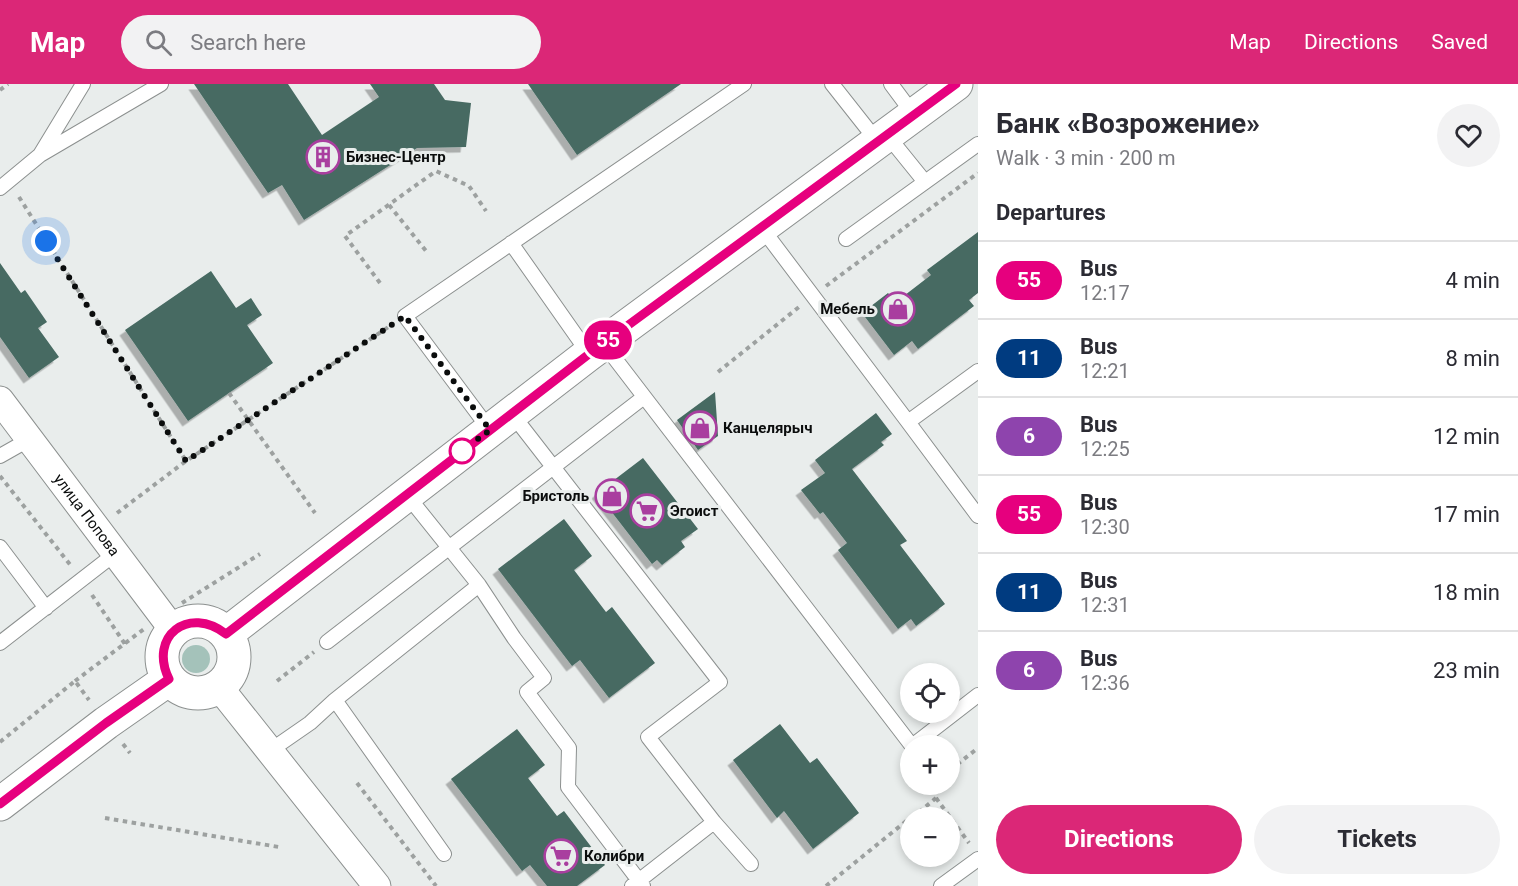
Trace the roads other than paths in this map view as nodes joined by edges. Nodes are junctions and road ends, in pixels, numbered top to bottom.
1 (83, 84) edge
2 (161, 84) edge
3 (744, 84) edge
4 (832, 84) edge
5 (891, 84) edge
6 (956, 84) edge
7 (914, 115) junction
8 (882, 138) junction
9 (978, 144) edge
10 (40, 155) junction
11 (925, 182) junction
12 (4, 184) edge
13 (760, 226) junction
14 (846, 239) dead end
15 (511, 243) junction
16 (596, 348) junction
17 (978, 371) edge
18 (644, 397) junction
19 (0, 400) edge
20 (501, 422) junction
21 (908, 422) junction
22 (30, 439) junction
23 (0, 456) edge
24 (555, 466) junction
25 (406, 494) junction
26 (978, 516) edge
27 (0, 547) edge
28 (451, 548) junction
29 (116, 553) junction
30 (479, 585) junction
31 (46, 608) junction
32 (174, 631) junction
33 (226, 634) junction
34 (327, 642) road end
35 (0, 643) edge
36 (169, 679) junction
37 (219, 687) junction
38 (978, 695) edge
39 (335, 700) junction
40 (904, 735) edge
41 (926, 735) edge
42 (271, 750) junction
43 (0, 804) edge
44 (714, 822) junction
45 (444, 854) dead end
46 (978, 859) edge
47 (751, 864) dead end
48 (638, 884) edge
49 (377, 886) edge
50 (941, 886) edge

1 - 10 lane
2 - 10 lane
3 - 15 lane
4 - 8 lane
5 - 7 lane
6 - 7 main road
7 - 8 main road
8 - 11 lane
8 - 13 main road
9 - 11 lane
10 - 12 lane
11 - 14 lane
13 - 16 main road
13 - 21 lane
15 - 16 lane
15 - 20 lane
16 - 18 lane
16 - 20 main road
17 - 21 lane
18 - 24 lane
18 - 40 lane
19 - 22 street, улица Попова
20 - 24 lane
20 - 25 main road
21 - 26 lane
22 - 23 lane
22 - 29 street, улица Попова
24 - 28 lane
24 - 44 lane
25 - 28 lane
25 - 33 main road
27 - 31 lane
28 - 30 lane
28 - 34 lane
29 - 31 lane
29 - 32 street, улица Попова
30 - 39 lane
30 - 48 lane
31 - 35 lane
32 - 33 main road
32 - 36 main road
33 - 37 main road
36 - 37 main road
36 - 43 main road
37 - 42 street
38 - 41 lane
39 - 42 lane
39 - 45 lane
42 - 49 street
44 - 47 lane
44 - 48 lane
46 - 50 lane

